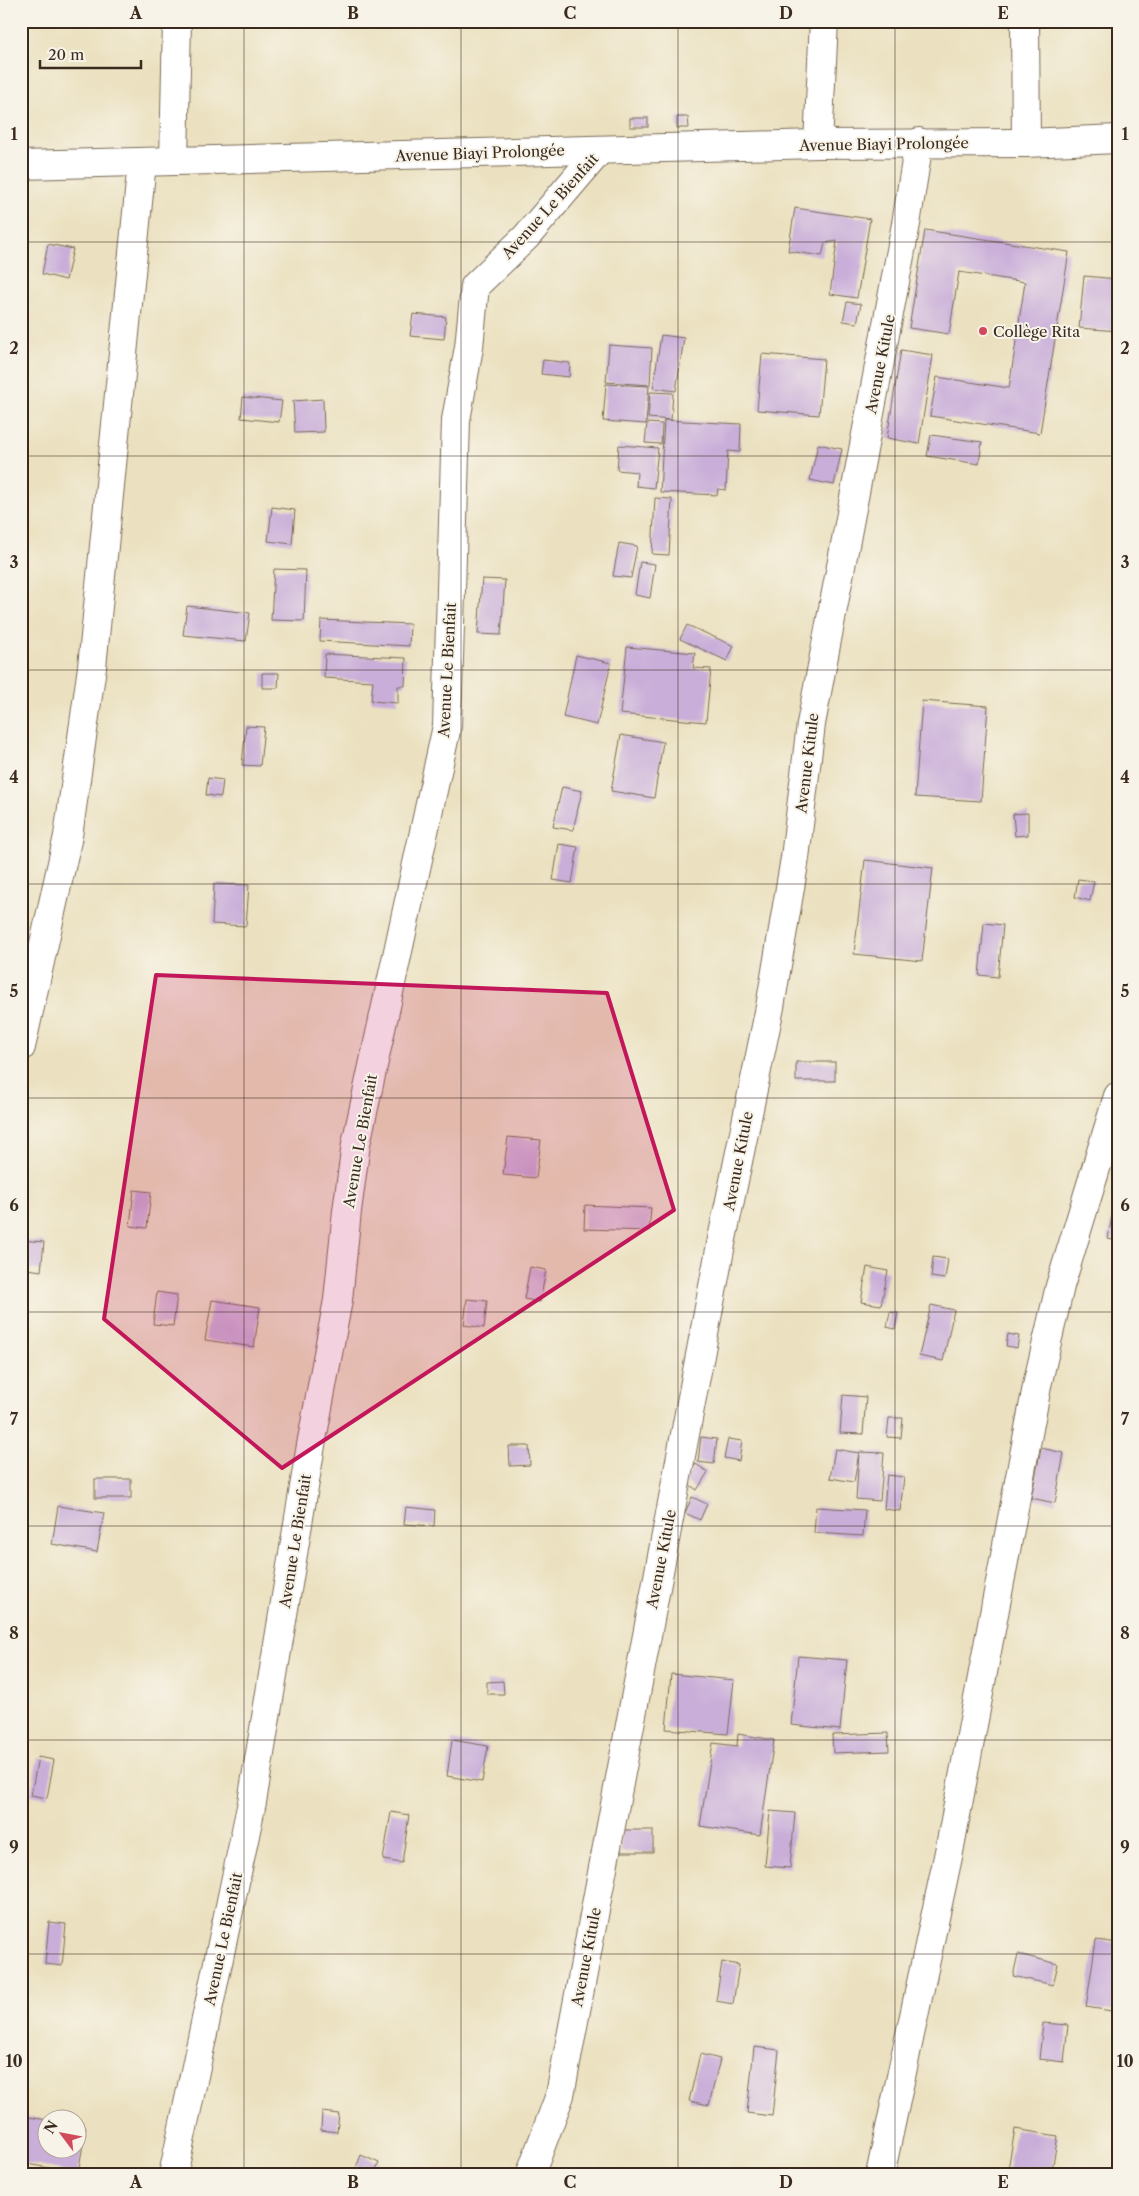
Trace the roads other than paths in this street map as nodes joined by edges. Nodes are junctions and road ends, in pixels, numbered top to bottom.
1 (177, 21) edge
2 (824, 21) edge
3 (1025, 21) edge
4 (1118, 139) edge
5 (919, 142) junction
6 (1026, 143) junction
7 (818, 144) junction
8 (600, 150) junction
9 (174, 161) junction
10 (142, 162) junction
11 (21, 165) edge
12 (21, 1047) edge
13 (1118, 1096) edge
14 (173, 2175) edge
15 (530, 2175) edge
16 (880, 2175) edge

1 - 9 street
2 - 7 street
3 - 6 street
4 - 6 street, Avenue Biayi Prolongée
5 - 6 street, Avenue Biayi Prolongée
5 - 7 street, Avenue Biayi Prolongée
5 - 15 street, Avenue Kitule
7 - 8 street, Avenue Biayi Prolongée
8 - 9 street, Avenue Biayi Prolongée
8 - 14 street, Avenue Le Bienfait
9 - 10 street, Avenue Biayi Prolongée
10 - 11 street, Avenue Biayi Prolongée
10 - 12 street
13 - 16 street

